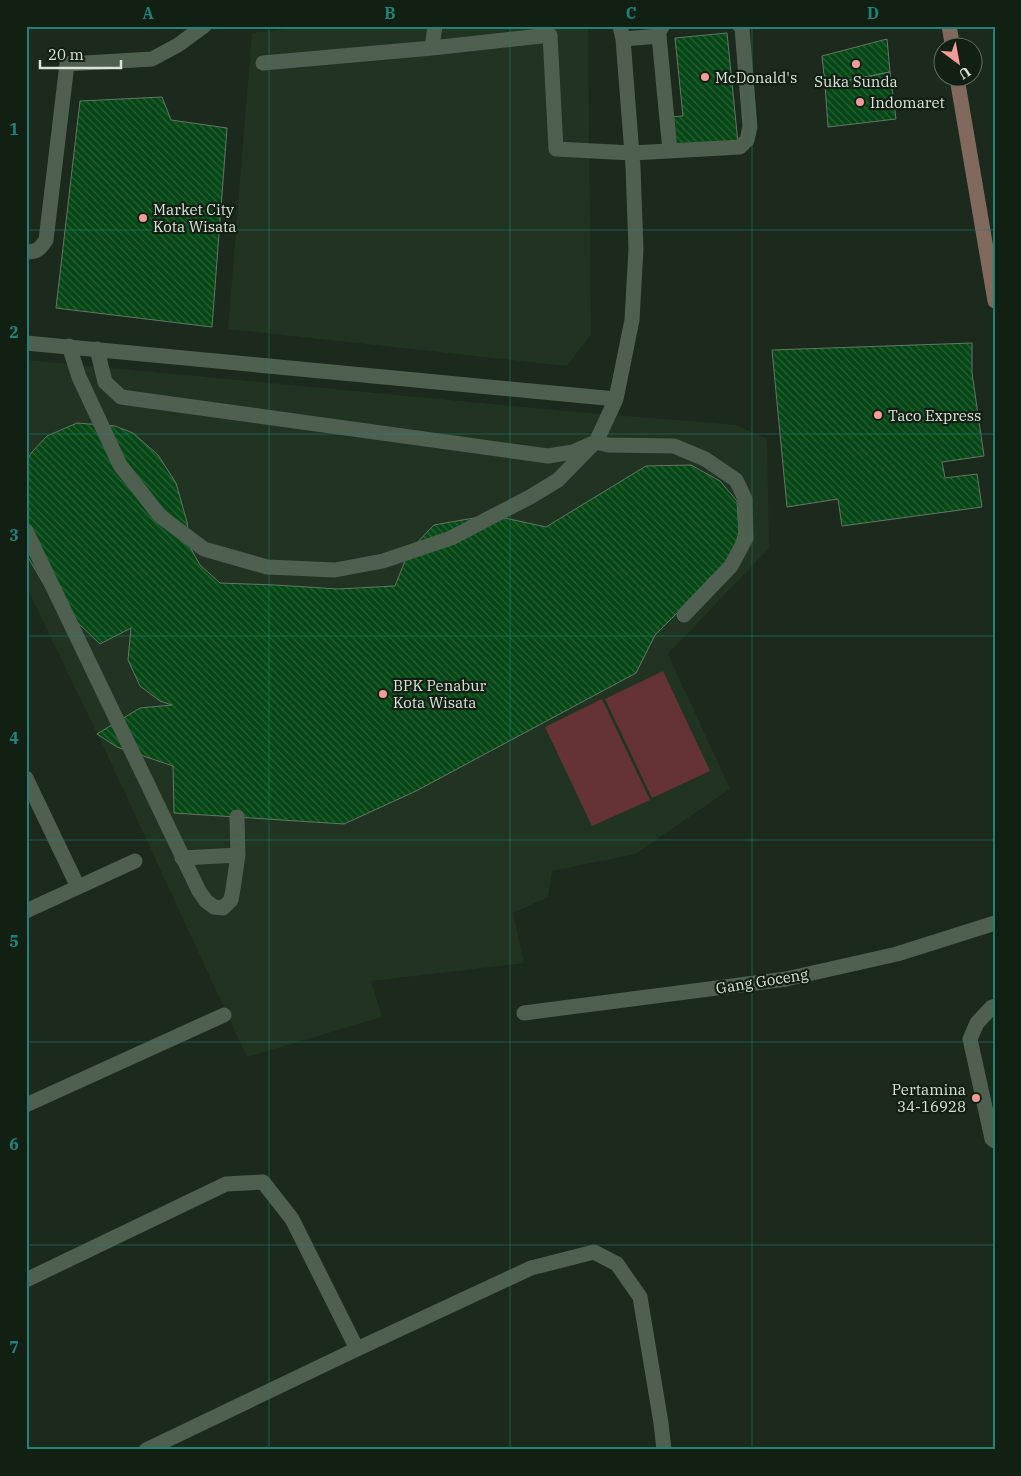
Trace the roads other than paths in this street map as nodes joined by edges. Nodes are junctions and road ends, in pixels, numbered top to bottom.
1 (204, 26) edge
2 (435, 26) edge
3 (740, 26) edge
4 (661, 31) edge
5 (622, 33) edge
6 (432, 48) junction
7 (263, 63) dead end
8 (959, 88) edge
9 (670, 151) junction
10 (632, 153) junction
11 (991, 246) edge
12 (26, 252) edge
13 (995, 301) edge
14 (26, 343) edge
15 (69, 346) junction
16 (97, 349) junction
17 (616, 399) junction
18 (596, 442) junction
19 (26, 531) edge
20 (684, 615) dead end
21 (26, 778) edge
22 (237, 817) dead end
23 (238, 855) junction
24 (182, 858) junction
25 (135, 861) dead end
26 (78, 887) junction
27 (26, 911) edge
28 (995, 923) edge
29 (995, 1006) edge
30 (524, 1013) dead end
31 (224, 1015) dead end
32 (26, 1105) edge
33 (995, 1141) edge
34 (26, 1280) edge
35 (357, 1348) junction
36 (662, 1449) edge
37 (146, 1450) edge

1 - 12 street
2 - 6 street
3 - 9 street
4 - 5 street
4 - 9 street
5 - 10 street
6 - 7 street
6 - 10 street
8 - 11 main road
9 - 10 street
10 - 17 street
11 - 13 main road
14 - 15 street
15 - 16 street
15 - 18 street
16 - 17 street
16 - 18 street
17 - 18 street
18 - 20 street
19 - 24 street
21 - 26 street
22 - 23 street
23 - 24 street
23 - 24 street
25 - 26 street
26 - 27 street
28 - 30 street, Gang Goceng
29 - 33 street
31 - 32 street
34 - 35 street
35 - 36 street
35 - 37 street

